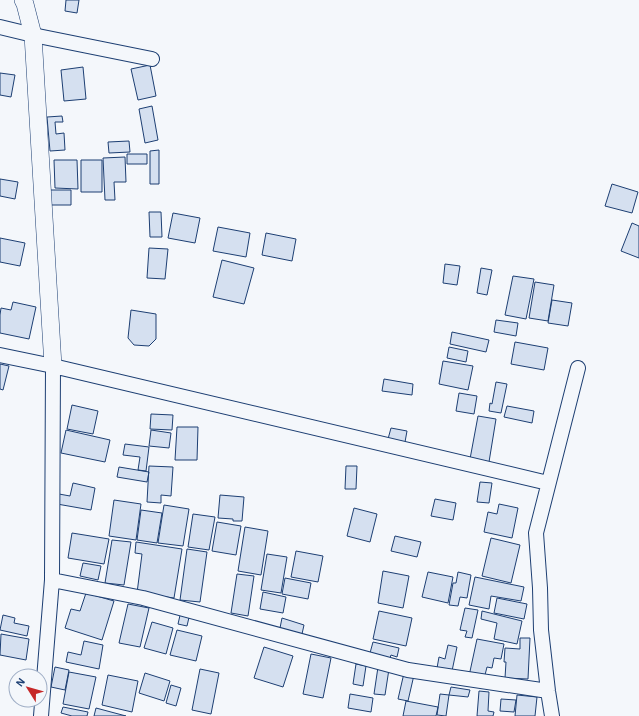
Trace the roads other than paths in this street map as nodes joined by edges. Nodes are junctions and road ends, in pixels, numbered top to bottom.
1 (23, 0) edge
2 (0, 27) edge
3 (33, 35) junction
4 (152, 59) dead end
5 (0, 355) edge
6 (53, 366) junction
7 (578, 368) dead end
8 (548, 484) junction
9 (52, 580) junction
10 (548, 691) junction
11 (41, 716) edge
12 (552, 716) edge

1 - 3 street
2 - 3 street
3 - 4 street
3 - 6 street
5 - 6 street
6 - 8 street
6 - 9 street
7 - 8 street
8 - 10 street
9 - 10 street
9 - 11 street
10 - 12 street

